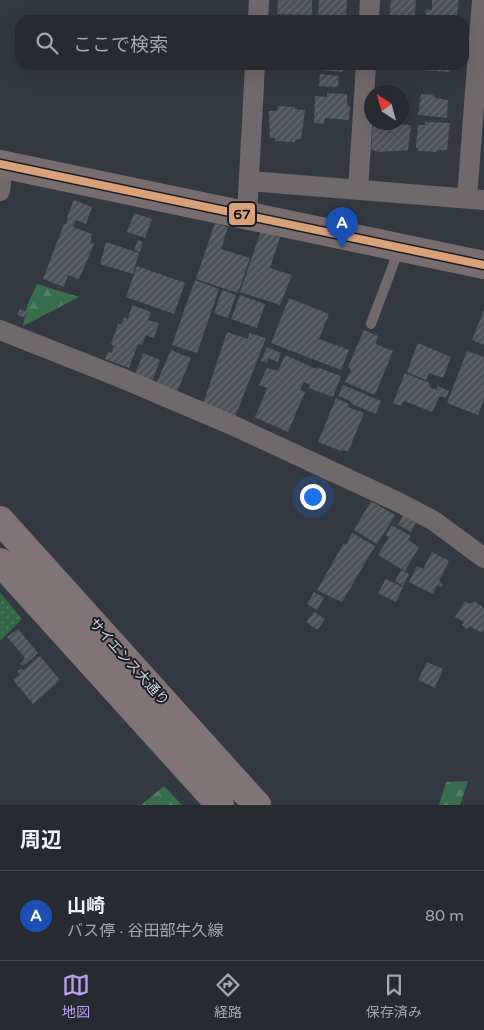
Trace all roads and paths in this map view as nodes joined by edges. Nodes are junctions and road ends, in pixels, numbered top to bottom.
1 (259, 0) edge
2 (370, 0) edge
3 (482, 0) edge
4 (258, 15) edge
5 (369, 15) edge
6 (255, 70) edge
7 (366, 70) edge
8 (2, 164) edge
9 (249, 181) junction
10 (358, 190) junction
11 (0, 191) edge
12 (475, 199) edge
13 (247, 214) junction
14 (400, 248) junction
15 (484, 265) edge
16 (371, 324) dead end
17 (0, 330) edge
18 (0, 520) edge
19 (484, 558) edge
20 (0, 562) edge
21 (220, 805) edge
22 (257, 805) edge

1 - 4 street
2 - 5 street
3 - 12 street
6 - 9 street
7 - 10 street
8 - 11 street
8 - 13 main road
9 - 10 street
9 - 13 street
10 - 12 street
13 - 14 main road
14 - 15 main road
14 - 16 lane
17 - 19 street
18 - 22 main road, サイエンス大通り
20 - 21 main road, サイエンス大通り

